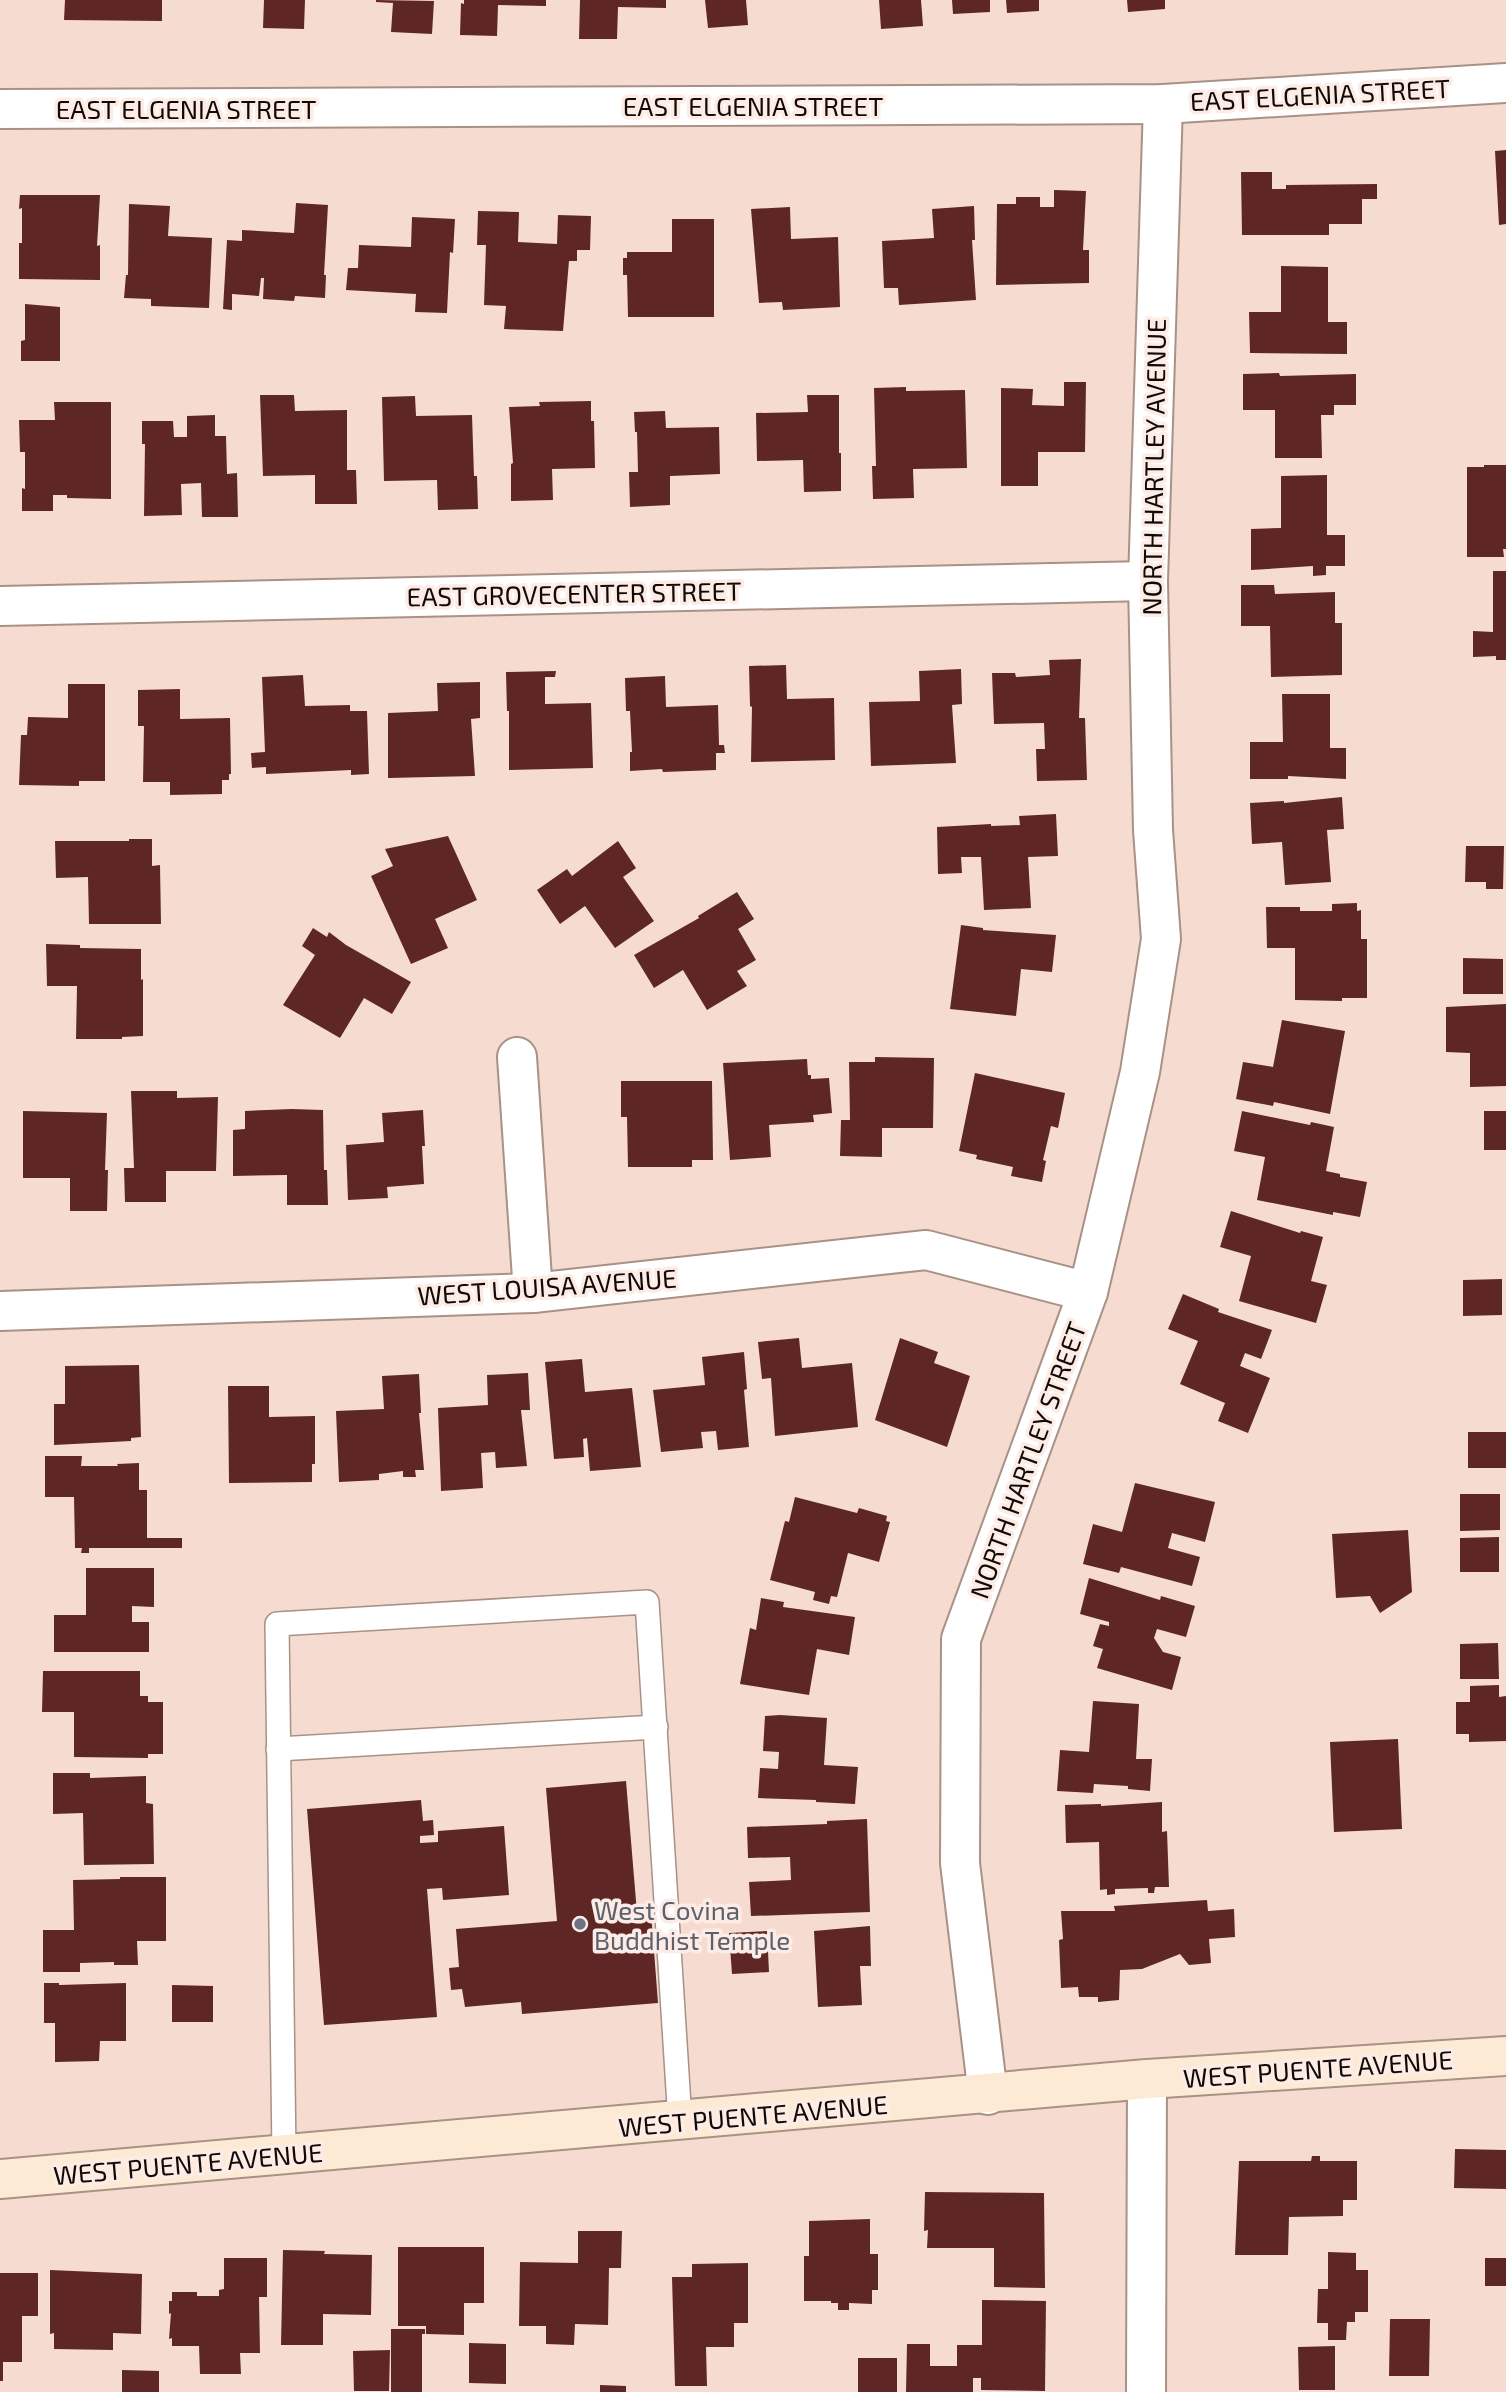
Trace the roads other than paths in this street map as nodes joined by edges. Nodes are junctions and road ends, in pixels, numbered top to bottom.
1 (1506, 83) edge
2 (1163, 104) junction
3 (0, 109) edge
4 (1148, 581) junction
5 (0, 606) edge
6 (1153, 830) joint
7 (517, 1057) dead end
8 (1088, 1292) junction
9 (533, 1293) junction
10 (0, 1311) edge
11 (656, 1727) junction
12 (278, 1749) junction
13 (1506, 2056) edge
14 (1147, 2079) junction
15 (988, 2095) junction
16 (681, 2121) junction
17 (284, 2155) junction
18 (0, 2179) edge
19 (1146, 2392) edge

1 - 2 street, EAST ELGENIA STREET
2 - 3 street, EAST ELGENIA STREET
2 - 4 street, NORTH HARTLEY AVENUE
4 - 5 street, EAST GROVECENTER STREET
4 - 6 street, NORTH HARTLEY AVENUE
6 - 8 street, NORTH HARTLEY STREET
7 - 9 street
8 - 9 street, WEST LOUISA AVENUE
8 - 15 street, NORTH HARTLEY STREET
9 - 10 street, WEST LOUISA AVENUE
11 - 12 lane
11 - 12 lane
11 - 16 lane
12 - 17 lane
13 - 14 main road, WEST PUENTE AVENUE
14 - 15 main road, WEST PUENTE AVENUE
14 - 19 street
15 - 16 main road, WEST PUENTE AVENUE
16 - 17 main road, WEST PUENTE AVENUE
17 - 18 main road, WEST PUENTE AVENUE

